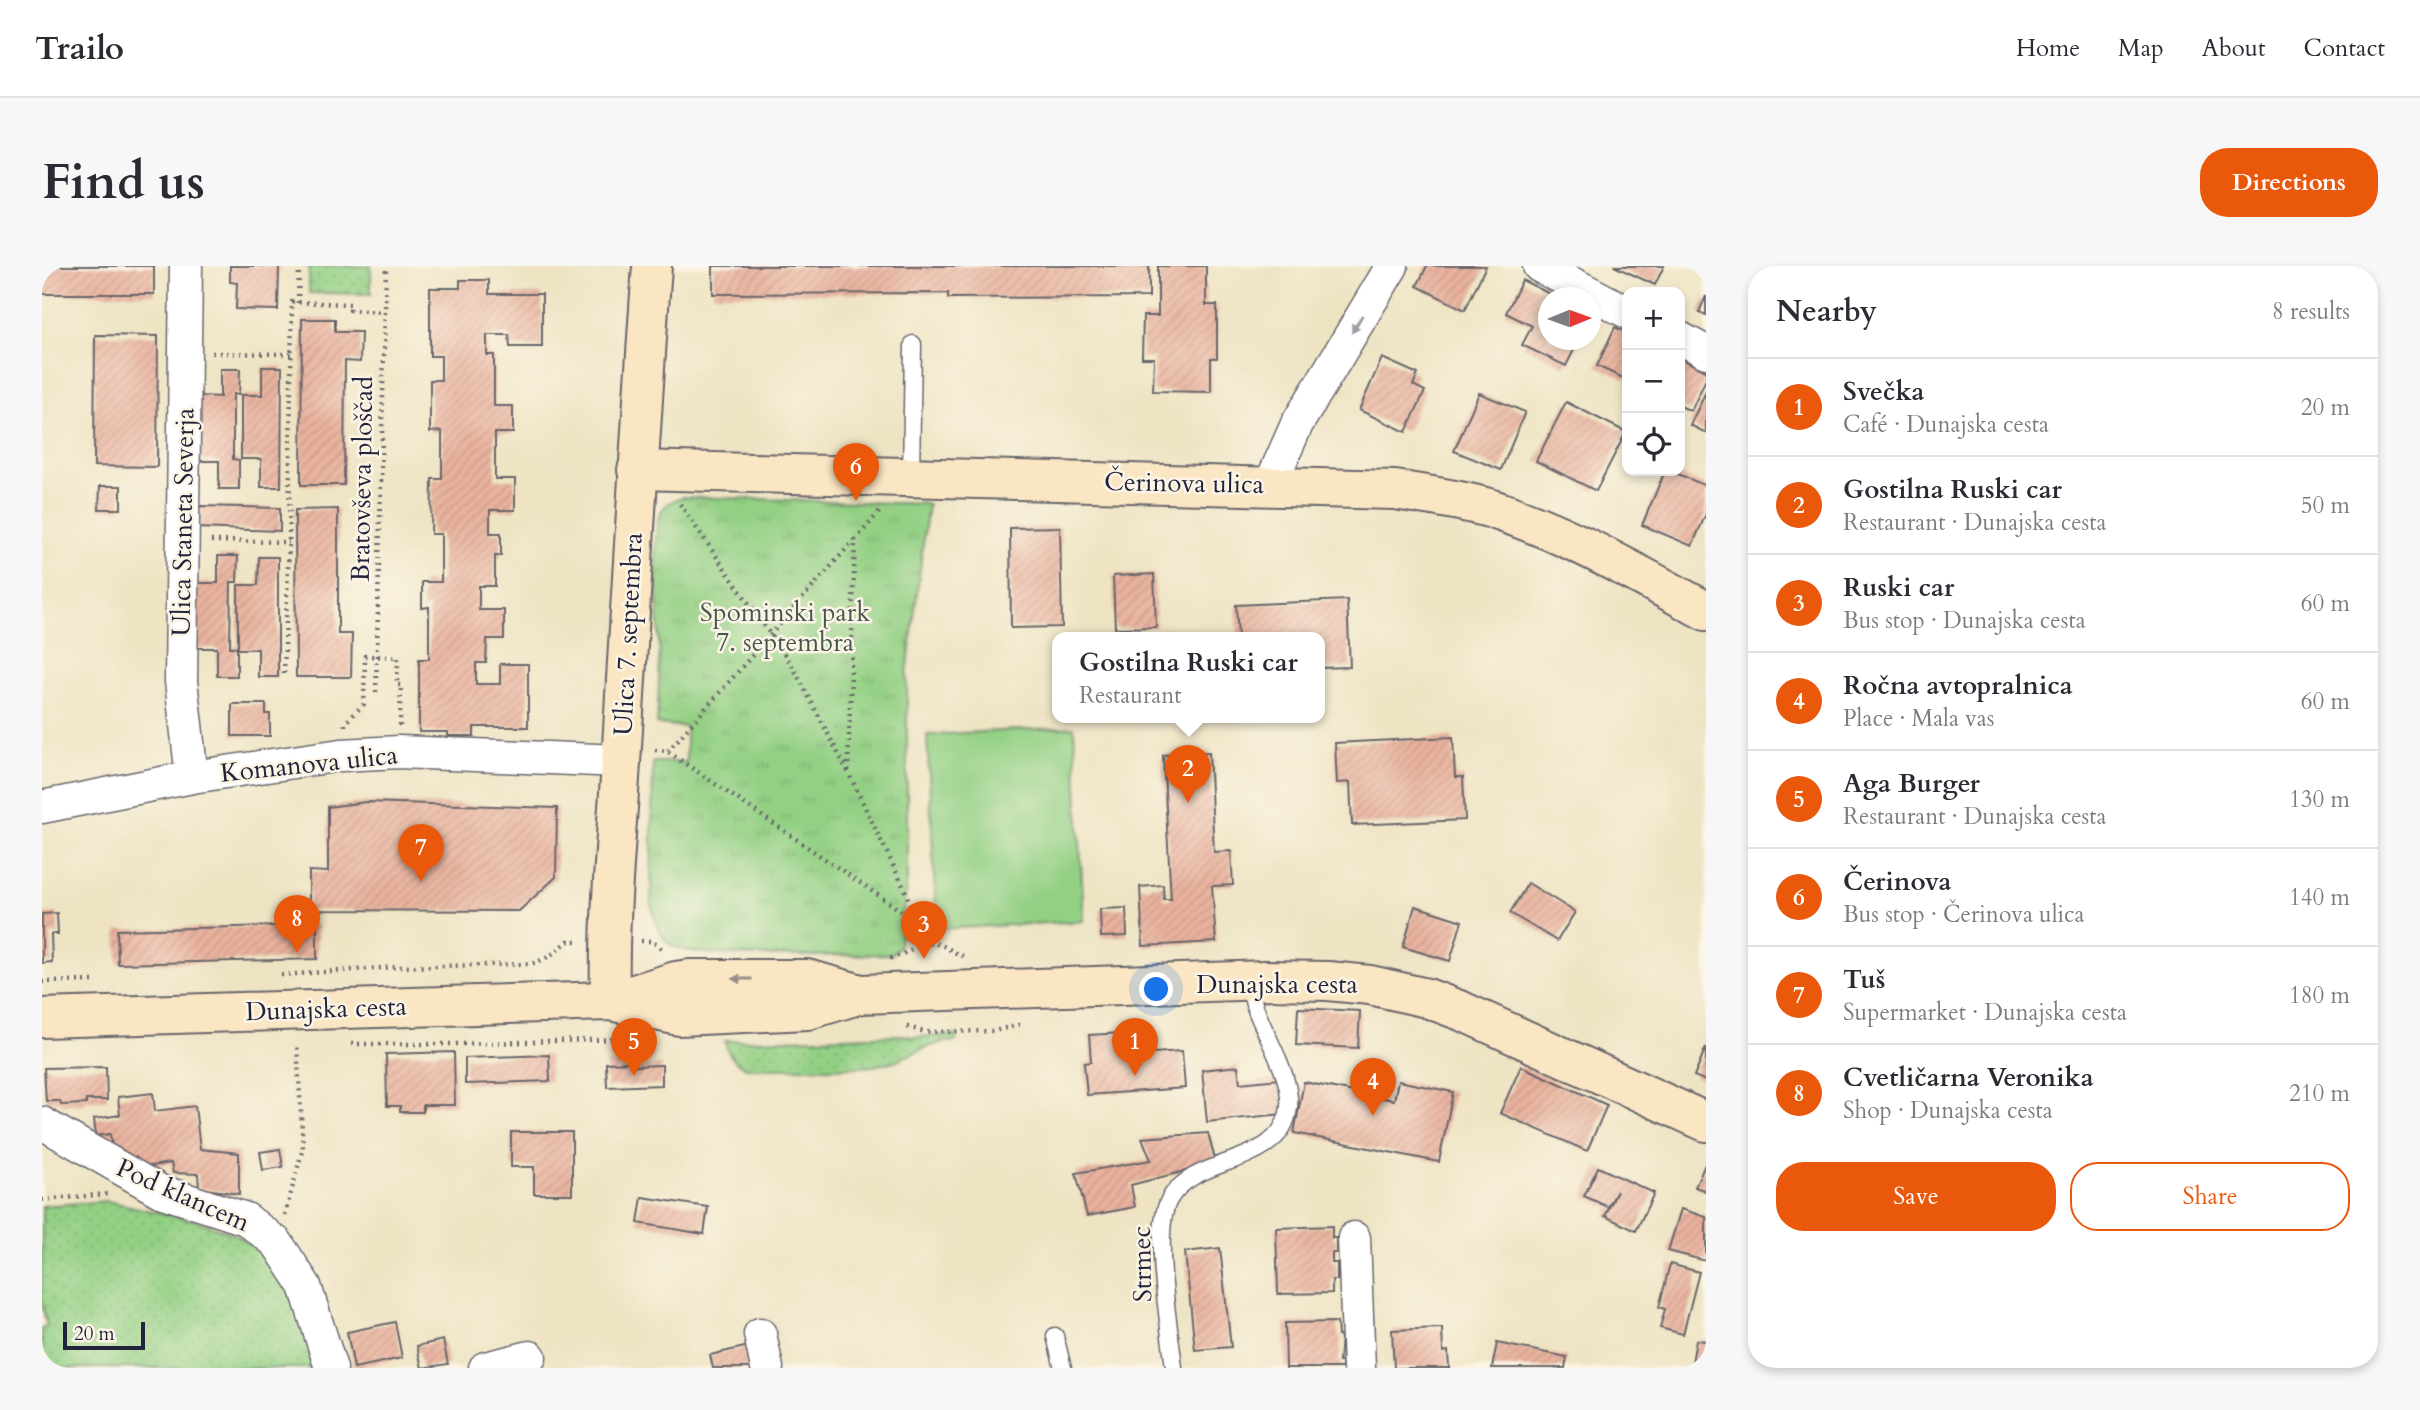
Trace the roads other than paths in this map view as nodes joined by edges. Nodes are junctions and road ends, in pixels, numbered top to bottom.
1 (186, 266) edge
2 (652, 266) edge
3 (1392, 266) edge
4 (1539, 266) edge
5 (1622, 309) edge
6 (1685, 341) edge
7 (914, 344) dead end
8 (1706, 352) edge
9 (653, 470) junction
10 (911, 477) junction
11 (1270, 485) junction
12 (1706, 611) edge
13 (621, 761) junction
14 (192, 777) junction
15 (42, 807) edge
16 (1250, 981) junction
17 (610, 1001) junction
18 (42, 1018) edge
19 (1706, 1122) edge
20 (42, 1123) edge
21 (1354, 1238) dead end
22 (760, 1334) dead end
23 (1055, 1336) dead end
24 (530, 1357) dead end
25 (331, 1368) edge
26 (485, 1368) edge
27 (767, 1368) edge
28 (1063, 1368) edge
29 (1174, 1368) edge
30 (1359, 1368) edge

1 - 14 street, Ulica Staneta Severja
2 - 9 street, Ulica 7. septembra
3 -> 11 street
4 - 5 street
6 - 8 street
7 - 10 lane
9 - 10 street, Čerinova ulica
9 - 13 street, Ulica 7. septembra
10 - 11 street, Čerinova ulica
11 - 12 street, Čerinova ulica
13 - 14 street, Komanova ulica
13 - 17 street, Ulica 7. septembra
14 - 15 street, Komanova ulica
16 - 17 street, Dunajska cesta
16 - 19 street, Dunajska cesta
16 - 29 lane, Strmec
17 - 18 street, Dunajska cesta
20 - 25 street, Pod klancem
21 - 30 street
22 - 27 street
23 - 28 lane
24 - 26 street

